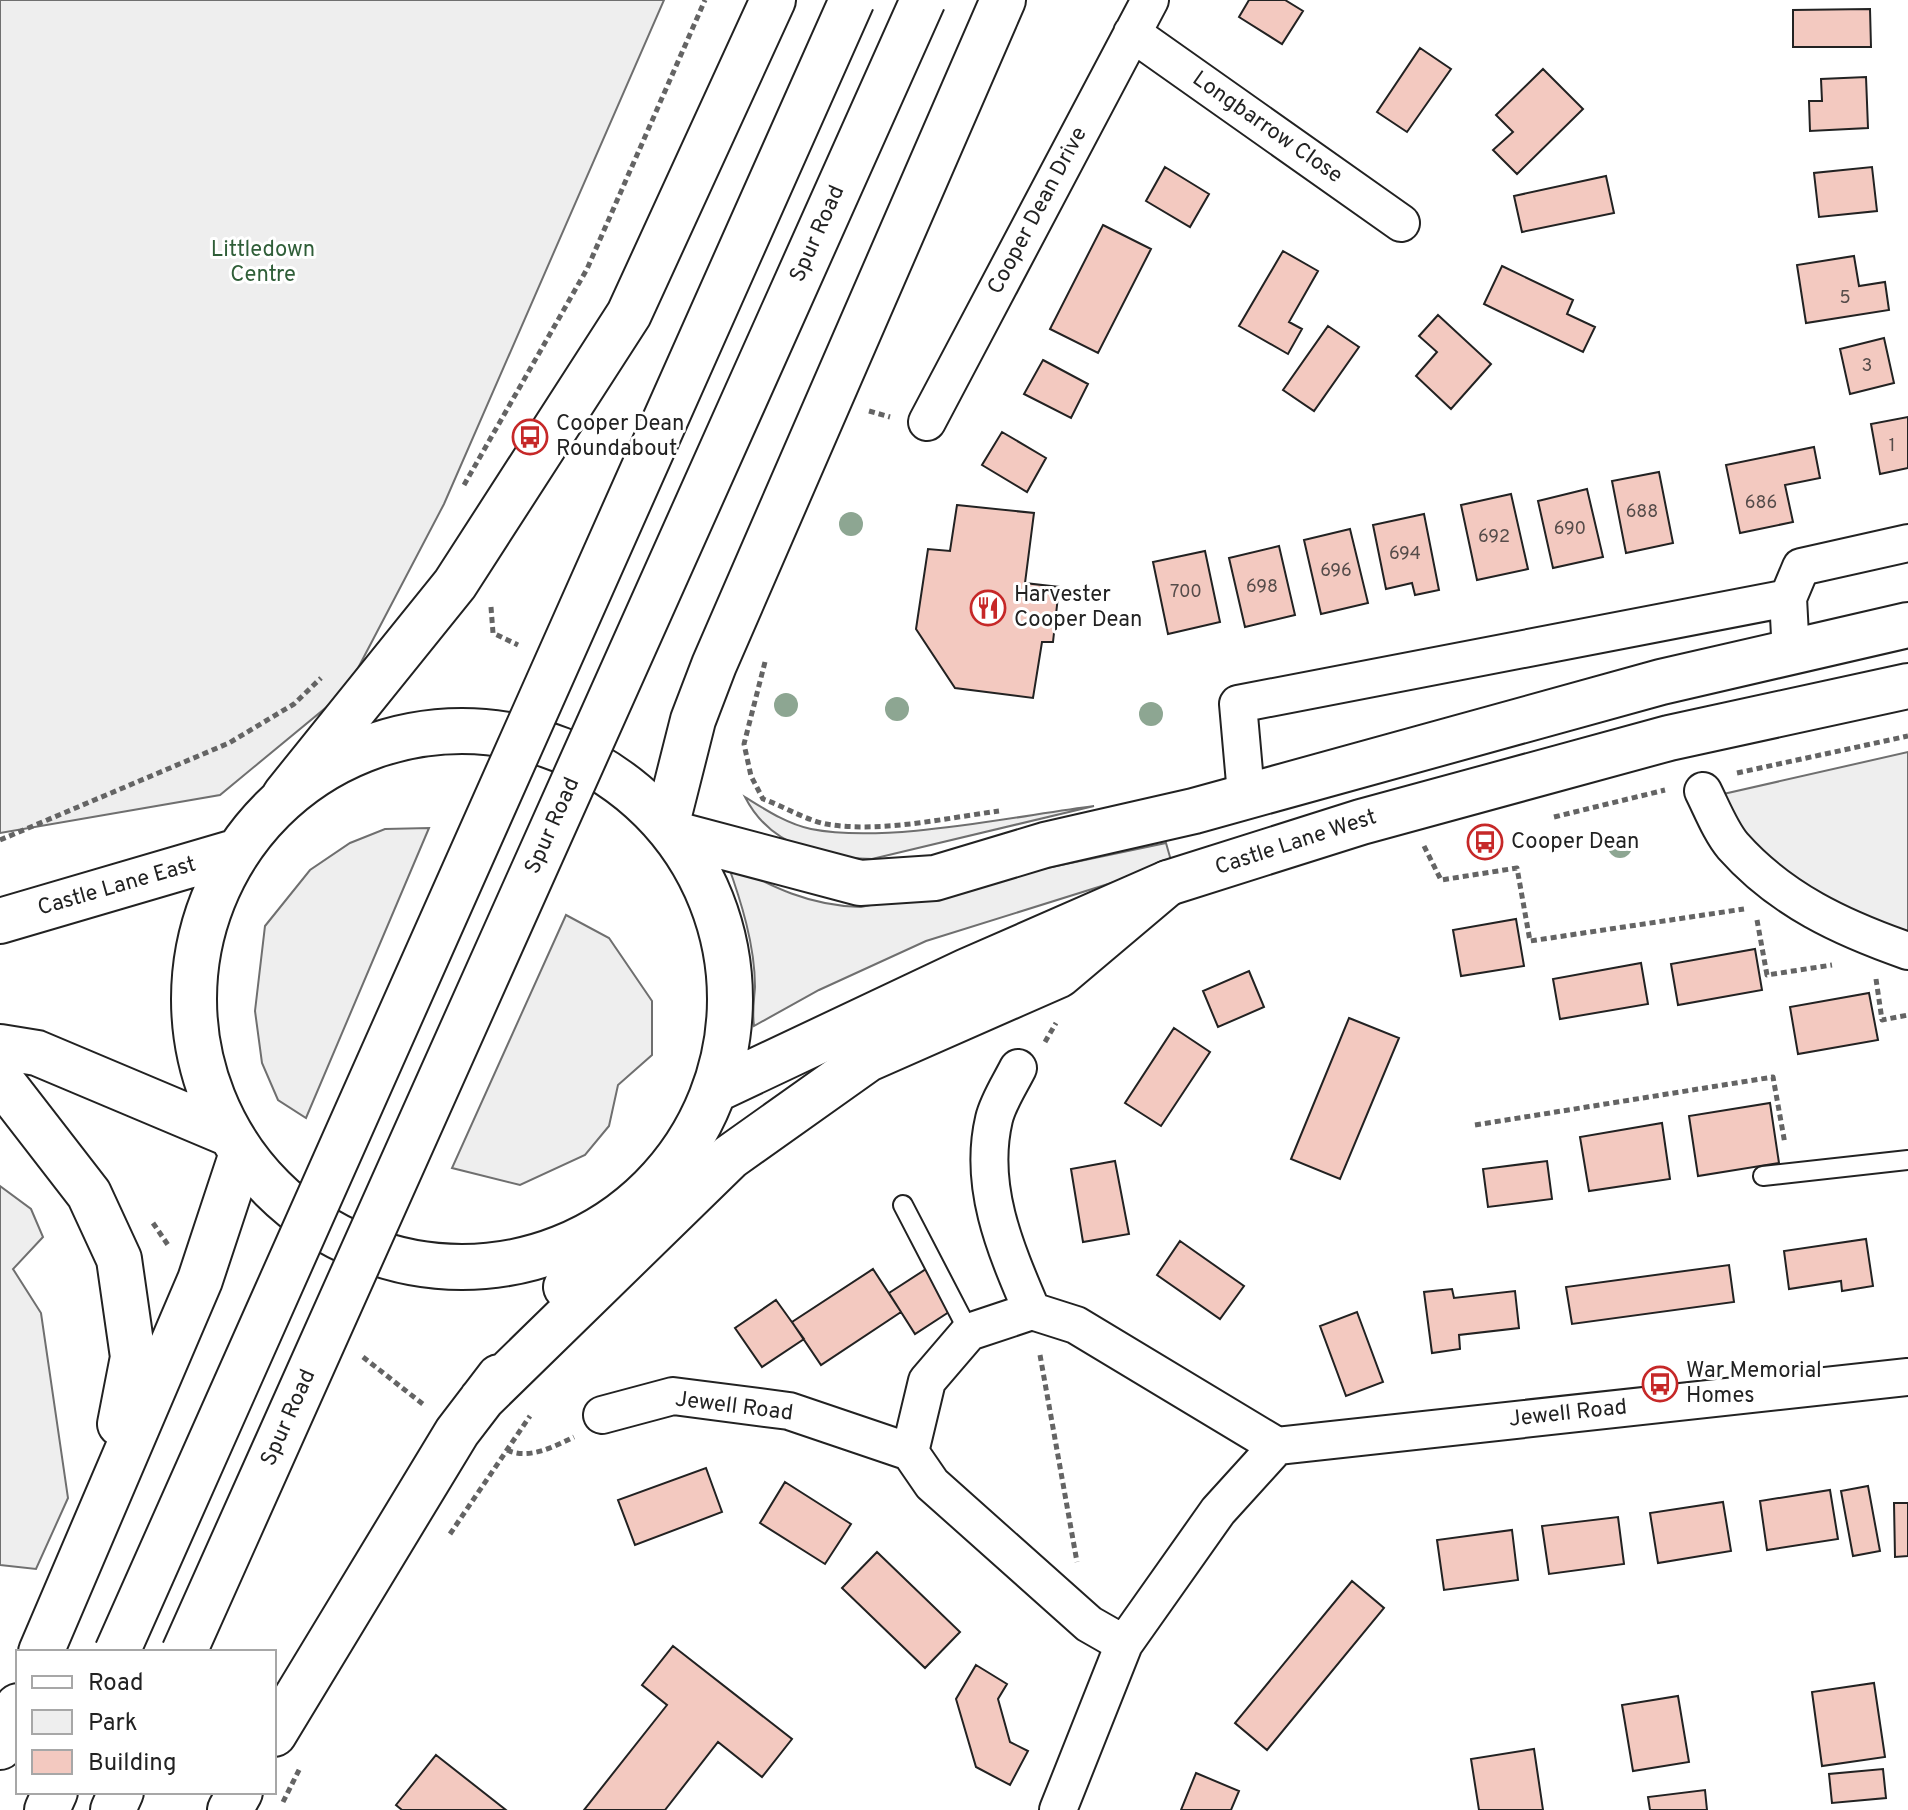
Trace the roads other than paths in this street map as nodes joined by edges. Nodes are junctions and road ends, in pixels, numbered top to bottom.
1 (773, 0) edge
2 (852, 0) edge
3 (923, 0) edge
4 (1003, 0) edge
5 (1150, 0) edge
6 (1132, 33) junction
7 (1401, 223) dead end
8 (927, 422) dead end
9 (1908, 543) edge
10 (1788, 598) junction
11 (1908, 625) edge
12 (1791, 654) junction
13 (1908, 655) edge
14 (1908, 686) edge
15 (1703, 791) dead end
16 (1246, 794) junction
17 (285, 795) junction
18 (671, 828) junction
19 (235, 852) junction
20 (1168, 883) junction
21 (0, 921) edge
22 (1908, 951) edge
23 (0, 1047) edge
24 (1018, 1068) dead end
25 (0, 1079) edge
26 (715, 1090) junction
27 (234, 1145) junction
28 (1908, 1160) edge
29 (1763, 1176) dead end
30 (903, 1205) dead end
31 (618, 1218) junction
32 (1032, 1311) junction
33 (969, 1332) junction
34 (1908, 1377) edge
35 (482, 1399) junction
36 (602, 1415) road end
37 (1277, 1446) junction
38 (910, 1452) junction
39 (103, 1512) junction
40 (1124, 1644) junction
41 (42, 1650) edge
42 (118, 1650) edge
43 (185, 1650) edge
44 (16, 1711) edge
45 (276, 1731) edge
46 (0, 1747) edge
47 (1058, 1810) edge

1 - 17 main road
2 - 42 main road, bridge
3 - 43 main road, Spur Road, bridge
4 - 18 main road
5 - 6 street, Cooper Dean Drive
6 - 7 street, Longbarrow Close
6 - 8 street, Cooper Dean Drive
9 - 10 street
10 - 12 street
10 - 16 street
11 - 12 main road
12 - 13 main road
12 - 16 main road
14 - 20 main road, Castle Lane West
15 - 22 street
16 - 18 main road
17 - 18 main road
17 - 19 main road
18 - 26 main road
19 - 21 main road, Castle Lane East
19 - 27 main road
20 - 26 main road, Castle Lane West
20 - 35 main road
23 - 27 main road
24 - 32 street
25 - 39 main road
26 - 31 main road
27 - 31 main road
27 - 39 main road
28 - 29 lane
30 - 33 lane
31 - 35 main road
32 - 33 street
32 - 37 street
33 - 38 street
34 - 37 street, Jewell Road
35 - 45 main road
36 - 38 street, Jewell Road
37 - 40 street
38 - 40 street
39 - 41 main road
40 - 47 street
44 - 46 main road

